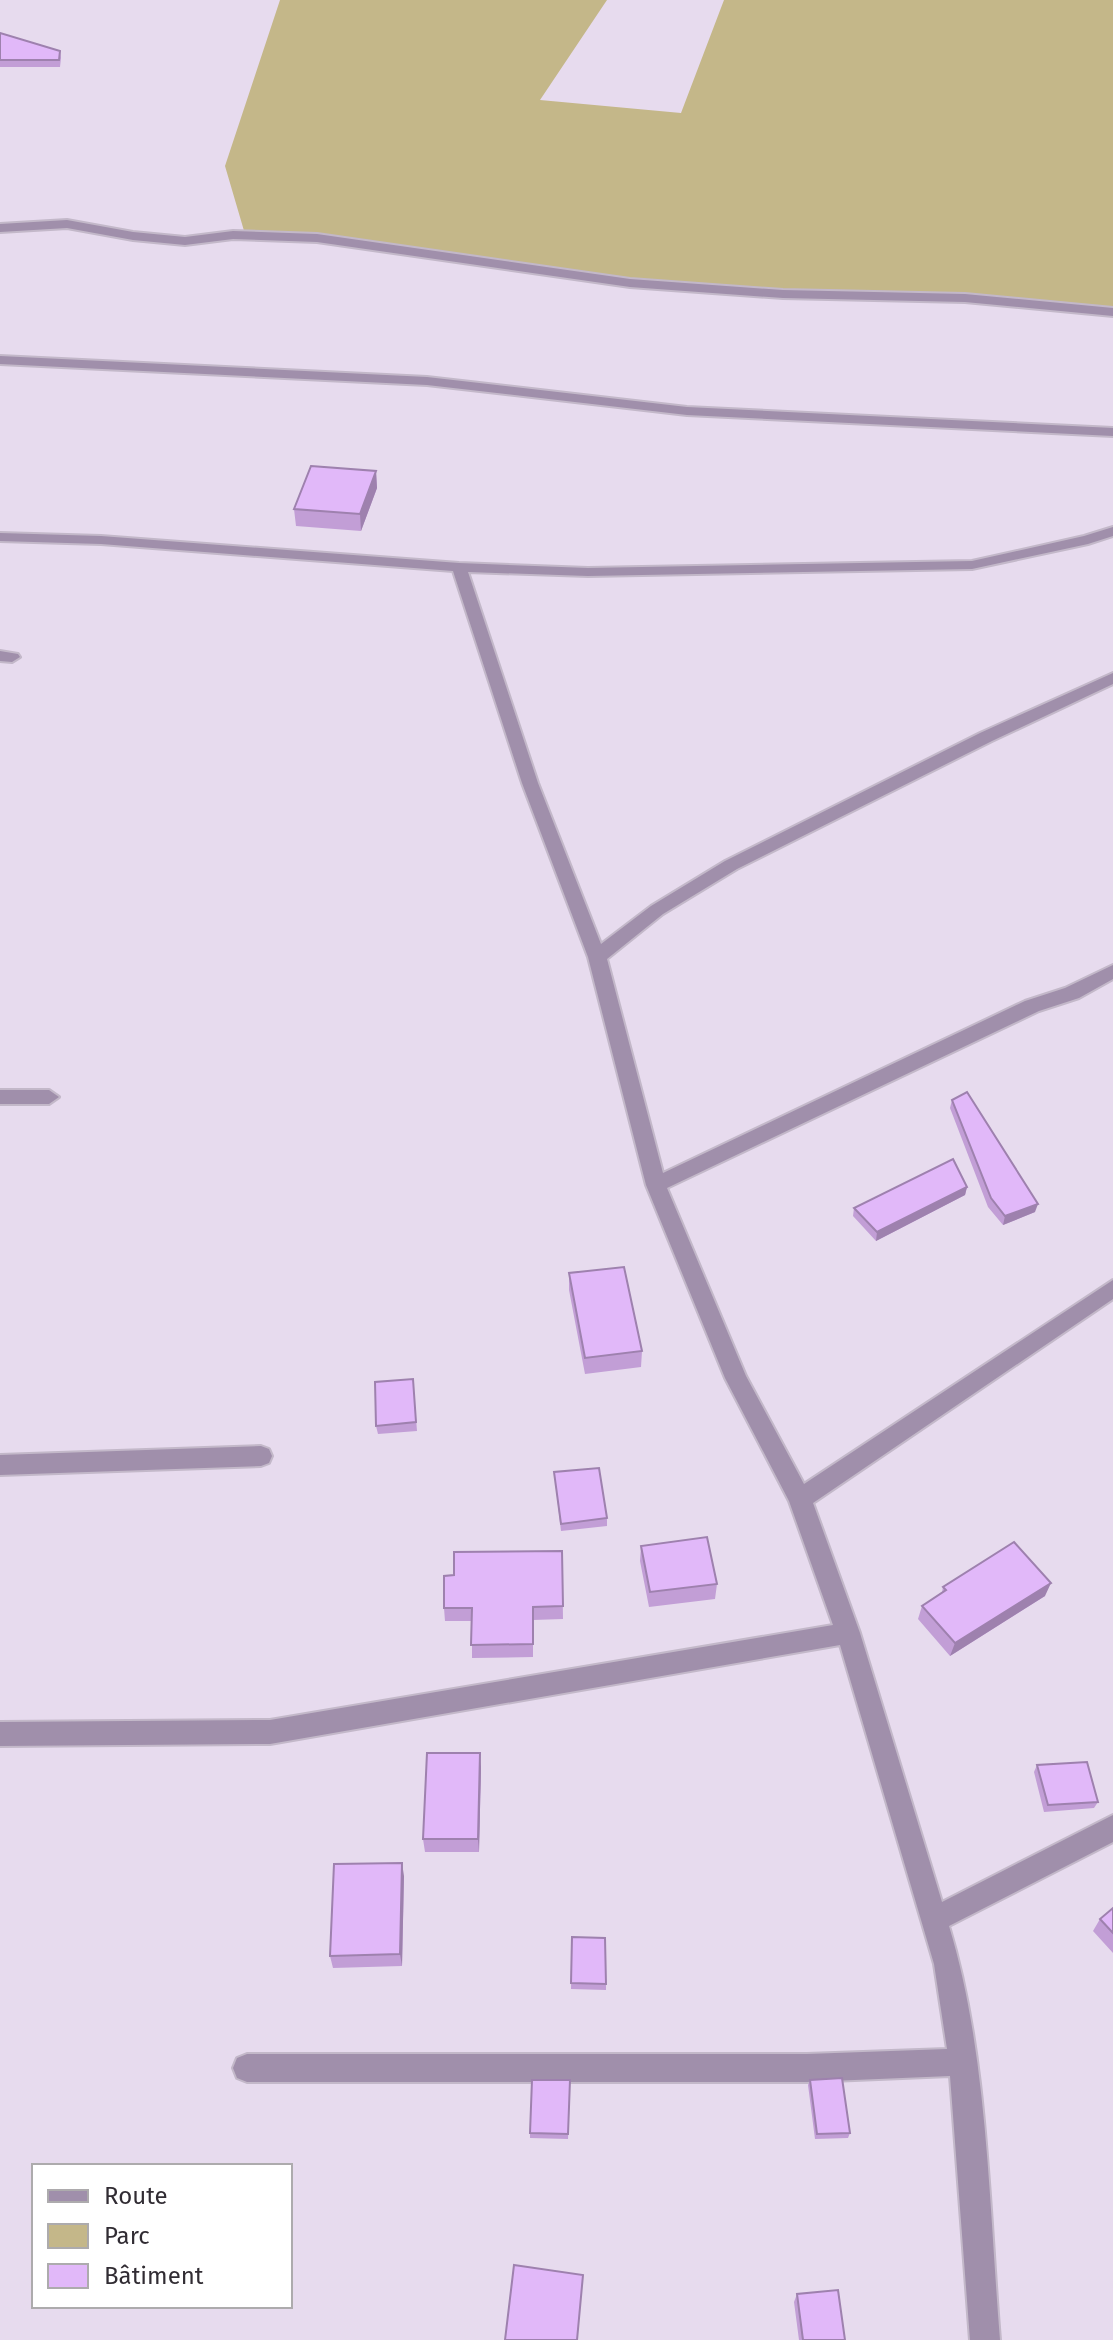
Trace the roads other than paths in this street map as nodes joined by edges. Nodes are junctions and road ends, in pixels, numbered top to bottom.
1 (0, 228) edge
2 (1113, 312) edge
3 (0, 360) edge
4 (1113, 432) edge
5 (1113, 531) edge
6 (0, 537) edge
7 (459, 567) junction
8 (1113, 678) edge
9 (597, 957) junction
10 (1113, 971) edge
11 (0, 1097) edge
12 (49, 1097) dead end
13 (656, 1185) junction
14 (1113, 1288) edge
15 (261, 1456) dead end
16 (0, 1465) edge
17 (800, 1499) junction
18 (848, 1633) junction
19 (0, 1734) edge
20 (1113, 1828) edge
21 (934, 1920) junction
22 (963, 2062) junction
23 (247, 2068) dead end
24 (985, 2340) edge

1 - 2 street
3 - 4 street
5 - 7 street
6 - 7 street
7 - 9 street
8 - 9 street
9 - 13 street
10 - 13 street
11 - 12 street
13 - 17 street
14 - 17 street
15 - 16 street
17 - 18 street
18 - 19 street
18 - 21 street
20 - 21 street
21 - 22 street
22 - 23 street
22 - 24 street

